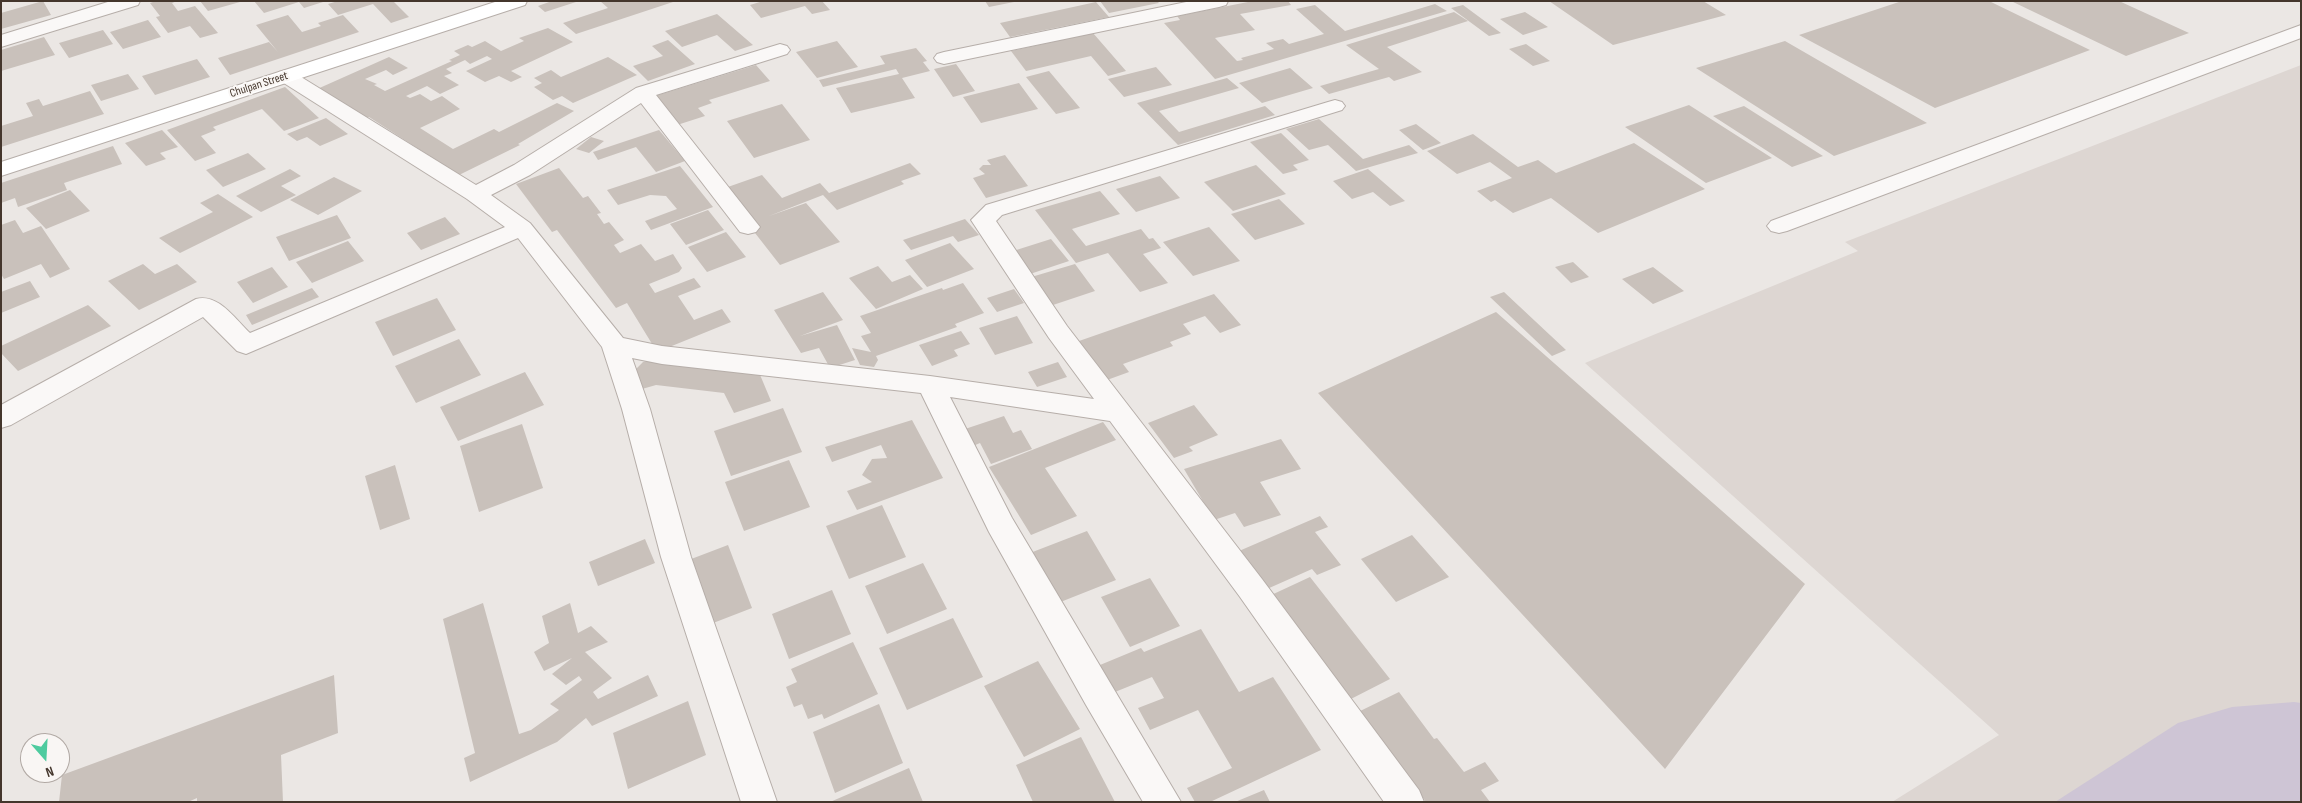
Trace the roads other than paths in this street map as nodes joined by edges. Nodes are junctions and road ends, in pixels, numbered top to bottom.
1 (131, 1) edge
2 (518, 1) edge
3 (1219, 1) edge
4 (2301, 31) edge
5 (1, 41) edge
6 (780, 50) dead end
7 (944, 58) dead end
8 (286, 76) junction
9 (643, 92) junction
10 (1335, 106) dead end
11 (1, 169) edge
12 (474, 194) junction
13 (1779, 226) dead end
14 (748, 227) dead end
15 (522, 228) junction
16 (614, 345) junction
17 (930, 385) junction
18 (1121, 413) junction
19 (1, 418) edge
20 (759, 802) edge
21 (1163, 802) edge
22 (1406, 802) edge

1 - 5 street
2 - 8 main road, Chulpan Street
3 - 7 street
4 - 13 street
6 - 9 street
8 - 11 main road, Chulpan Street
8 - 12 street
9 - 12 street
9 - 14 street
10 - 18 street
12 - 15 street
15 - 16 street
15 - 19 street
16 - 17 street
16 - 20 street
17 - 18 street
17 - 21 street
18 - 22 street

